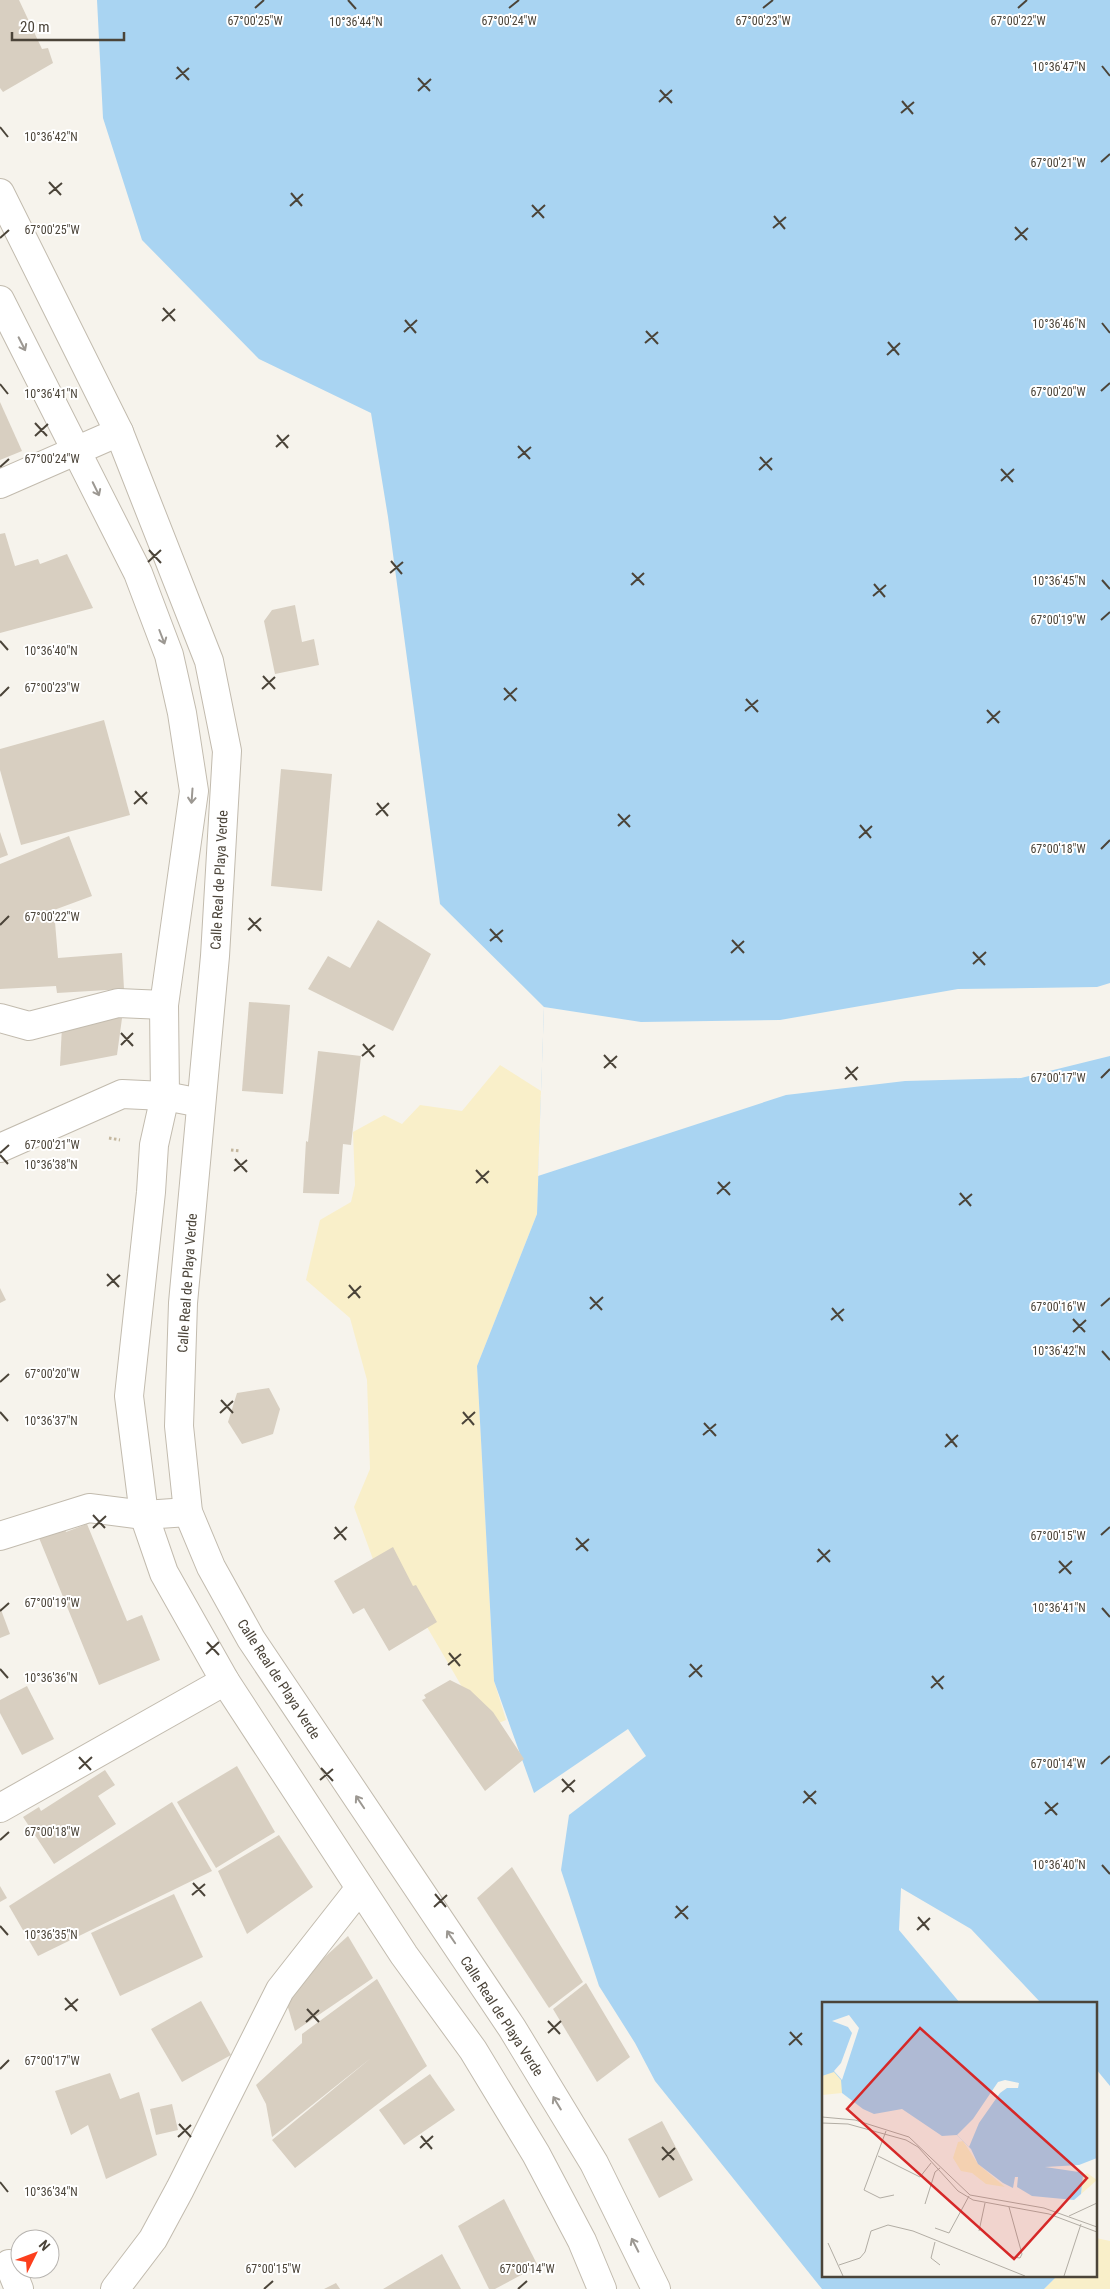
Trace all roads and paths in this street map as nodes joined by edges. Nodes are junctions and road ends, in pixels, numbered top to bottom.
1 (0, 193) edge
2 (0, 300) edge
3 (119, 432) junction
4 (77, 450) junction
5 (0, 484) edge
6 (164, 1005) junction
7 (0, 1018) edge
8 (165, 1096) junction
9 (201, 1103) junction
10 (0, 1148) edge
11 (188, 1512) junction
12 (144, 1515) junction
13 (0, 1536) edge
14 (225, 1681) junction
15 (0, 1808) edge
16 (360, 1888) junction
17 (9, 2264) dead end
18 (19, 2289) edge
19 (115, 2289) edge
20 (602, 2289) edge
21 (656, 2289) edge

1 - 3 street, Calle Real de Playa Verde
2 -> 4 street
3 - 4 street
3 - 9 street, Calle Real de Playa Verde
4 - 5 street
4 -> 6 street
6 - 7 street
6 - 8 street
8 - 9 street
8 - 10 street
8 - 12 street
9 - 11 street, Calle Real de Playa Verde
11 - 12 street
21 -> 11 street, Calle Real de Playa Verde
12 - 13 street
12 - 14 street
14 - 15 street
14 - 16 street
16 - 19 street
16 - 20 street
17 - 18 street

